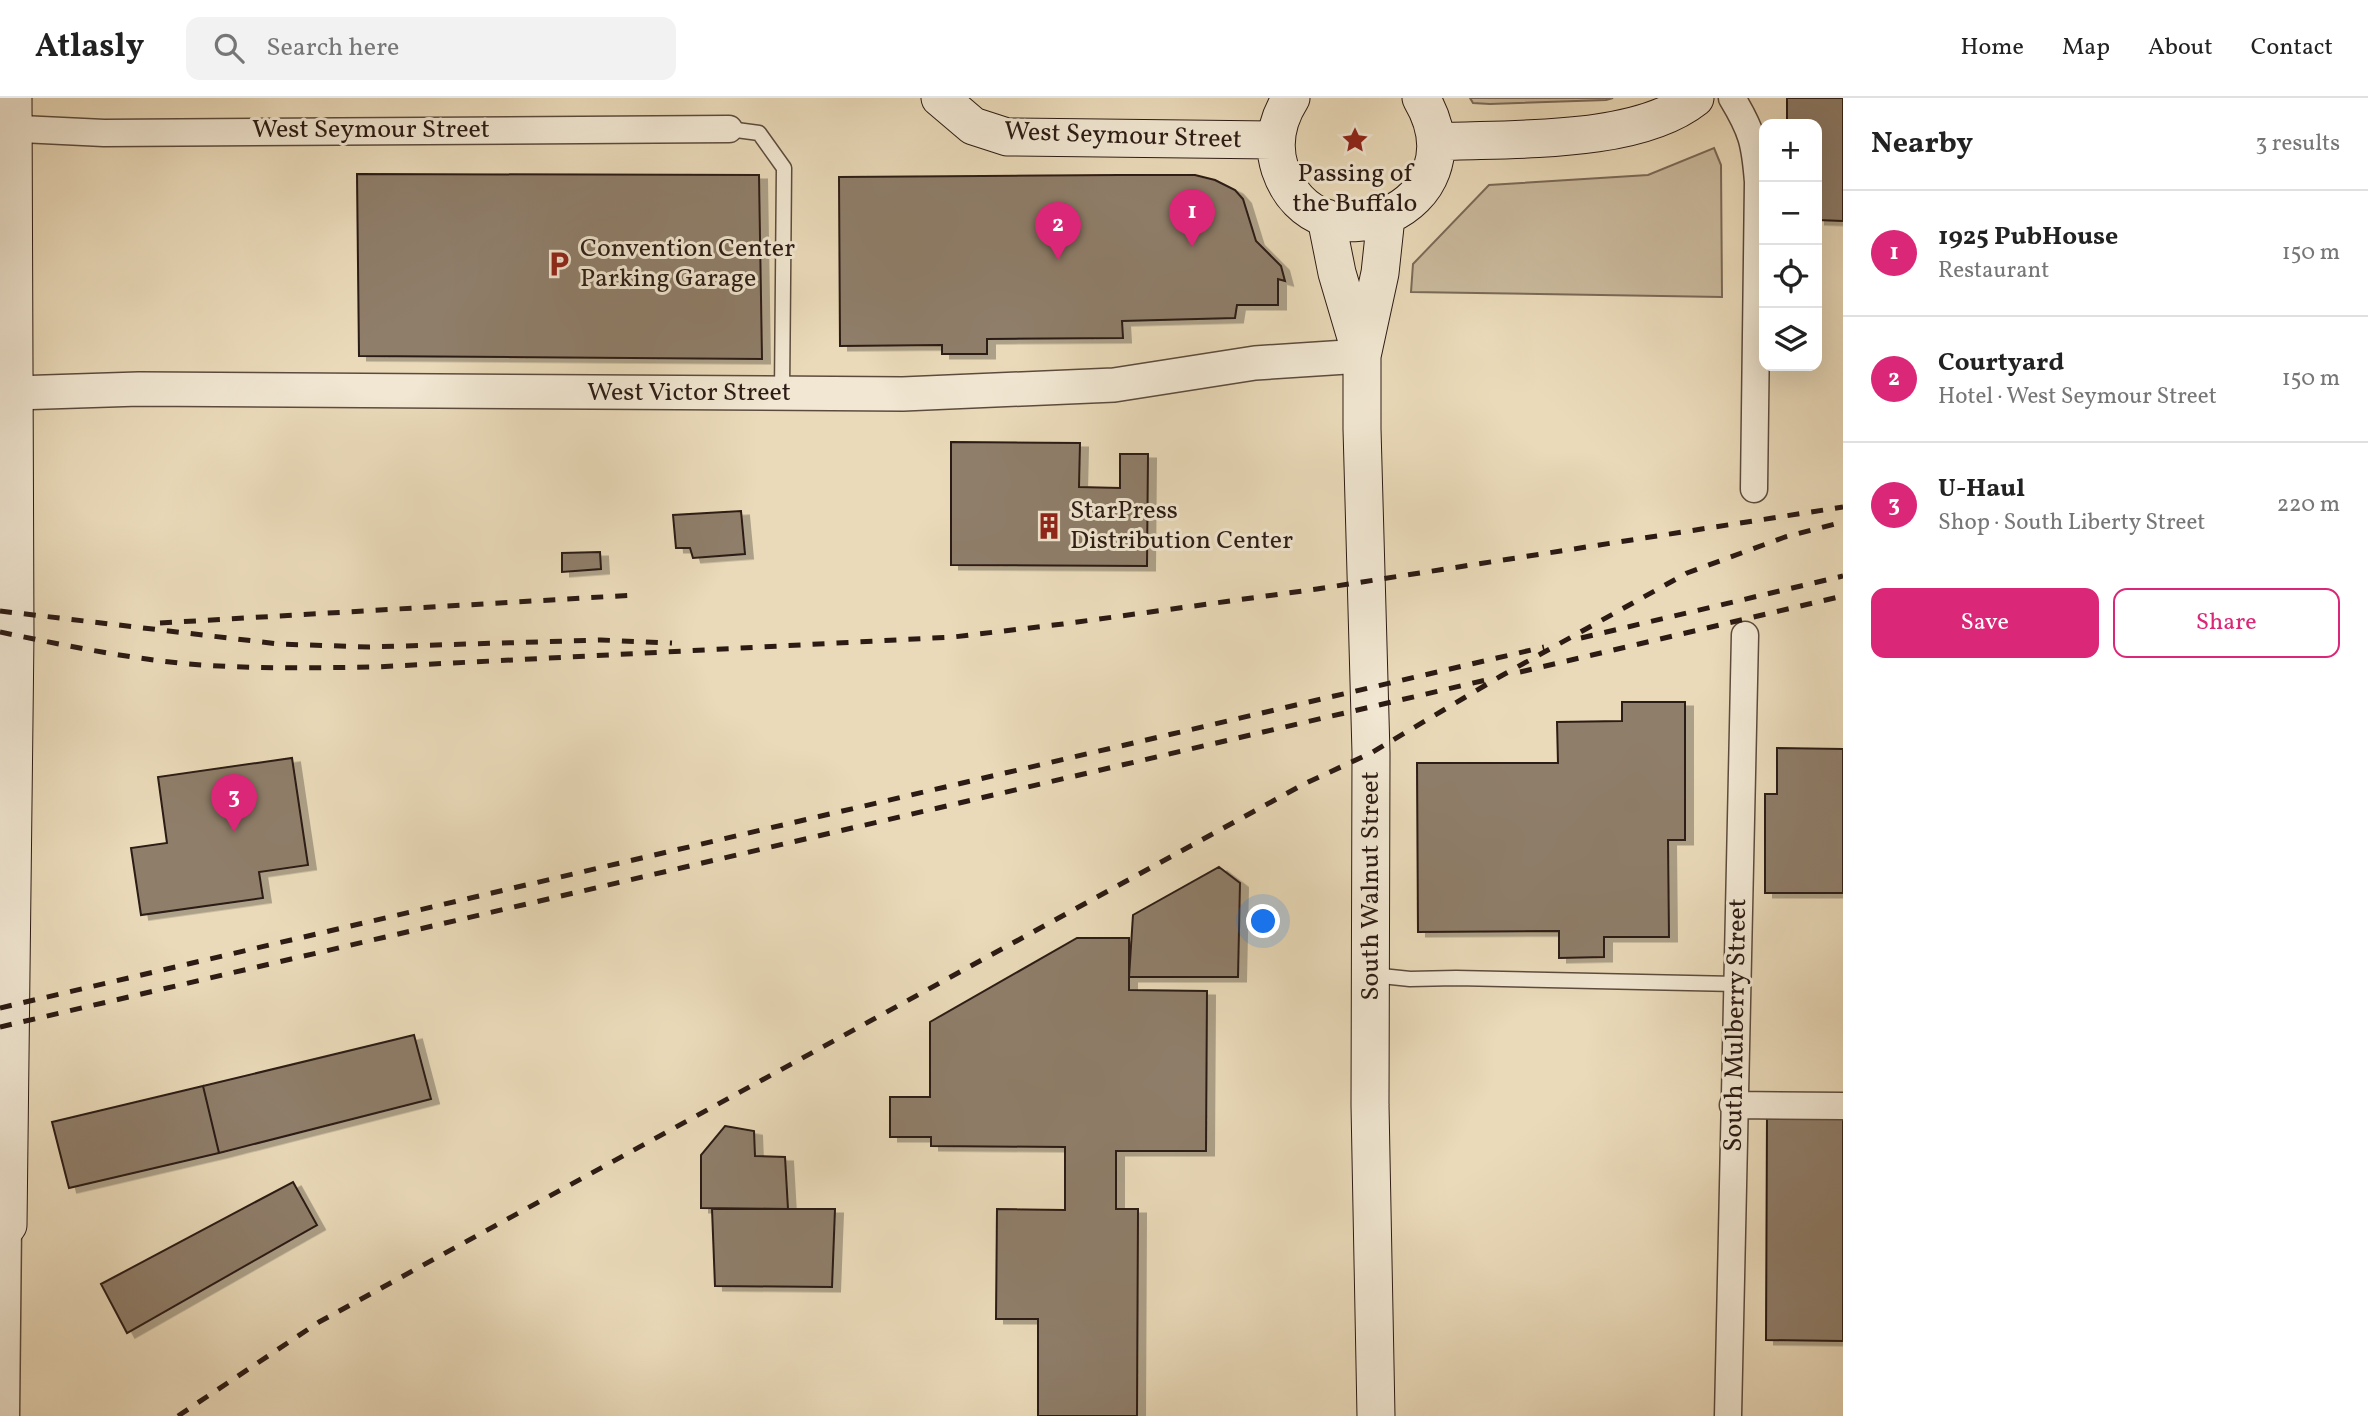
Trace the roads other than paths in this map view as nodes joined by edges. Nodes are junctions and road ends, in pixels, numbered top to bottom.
1 (940, 98) edge
2 (1291, 98) edge
3 (1421, 98) edge
4 (1695, 98) edge
5 (1732, 98) edge
6 (8, 118) edge
7 (729, 129) joint
8 (1276, 140) junction
9 (1436, 142) junction
10 (1326, 218) junction
11 (1386, 218) junction
12 (7, 328) edge
13 (1362, 356) junction
14 (15, 393) junction
15 (782, 394) junction
16 (7, 443) edge
17 (1754, 489) dead end
18 (1745, 635) dead end
19 (1371, 975) junction
20 (1736, 984) junction
21 (1733, 1105) junction
22 (1843, 1106) edge
23 (4, 1230) edge
24 (6, 1416) edge
25 (1376, 1416) edge
26 (1728, 1416) edge

1 - 8 main road, West Seymour Street
2 - 8 main road
3 - 9 main road
4 - 9 main road
5 - 17 street
6 - 7 street, West Seymour Street
6 - 12 main road
7 - 15 lane
8 - 10 main road
9 - 11 main road
10 - 11 main road
10 - 13 main road, South Walnut Street
11 - 13 main road, South Walnut Street
12 - 14 main road
13 - 15 street, West Victor Street
13 - 19 main road, South Walnut Street
14 - 15 street, West Victor Street
14 - 16 main road
16 - 23 main road
18 - 20 street, South Mulberry Street
19 - 20 lane
19 - 25 main road, South Walnut Street
20 - 21 street, South Mulberry Street
21 - 22 street
21 - 26 street, South Mulberry Street
23 - 24 street

